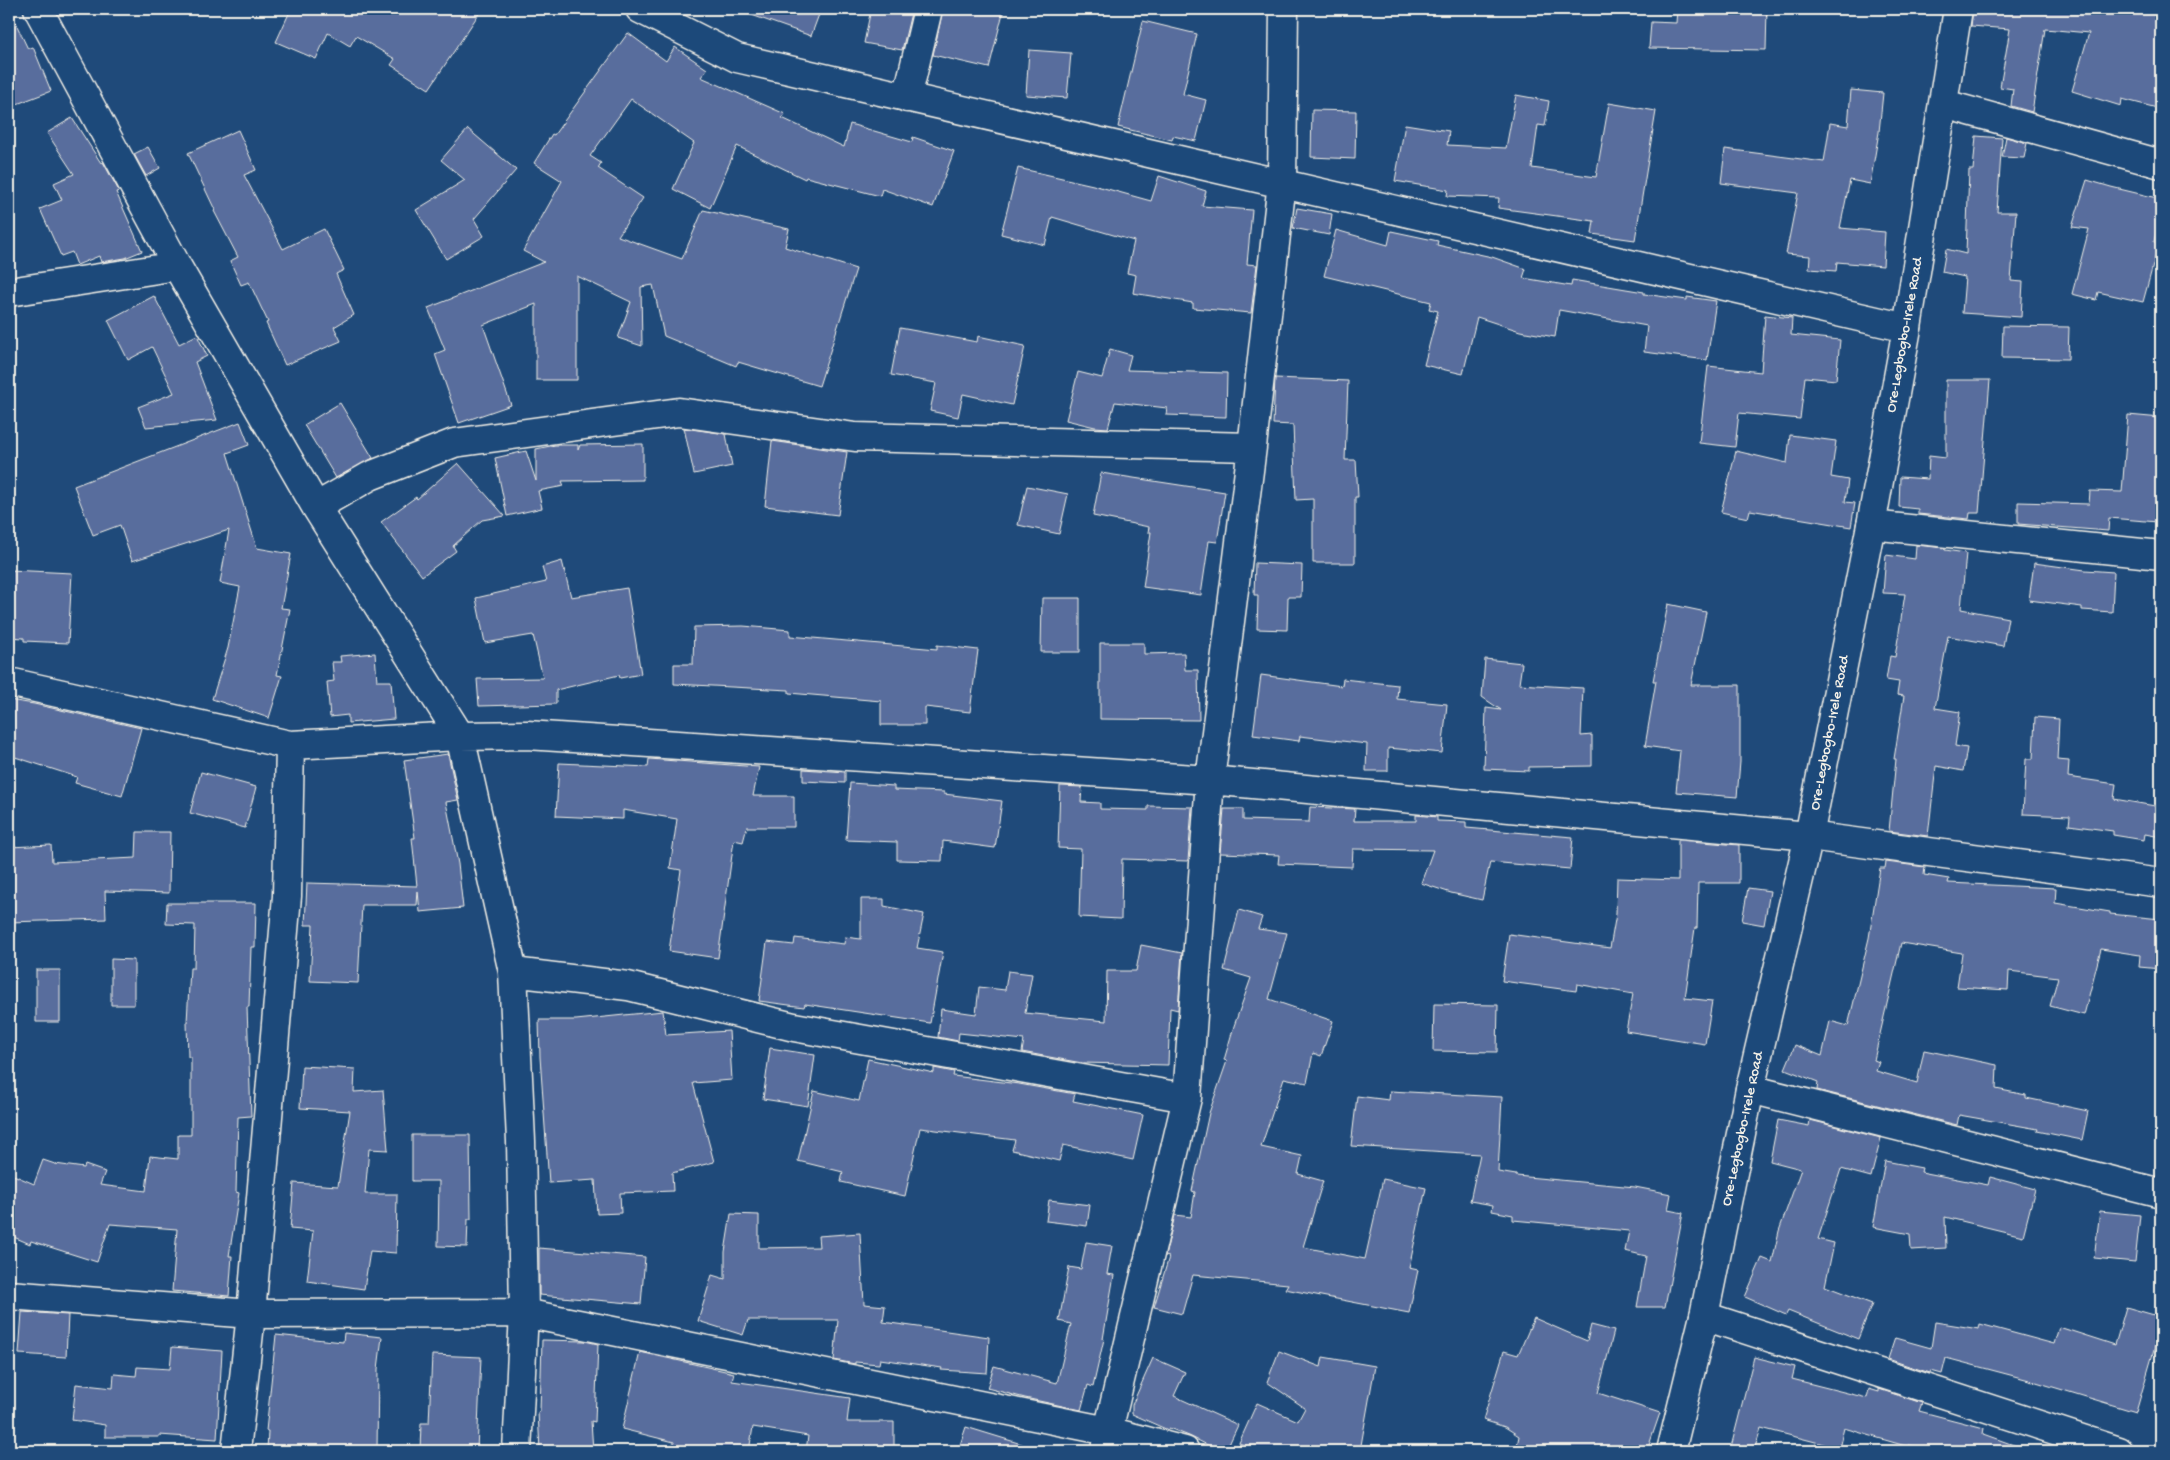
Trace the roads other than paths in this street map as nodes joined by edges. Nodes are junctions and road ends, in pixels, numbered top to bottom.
1 (38, 9) edge
2 (640, 9) edge
3 (928, 9) edge
4 (1284, 9) edge
5 (1958, 9) edge
6 (907, 98) junction
7 (1944, 104) junction
8 (2161, 164) edge
9 (1282, 182) junction
10 (177, 266) junction
11 (9, 292) edge
12 (1907, 328) junction
13 (1252, 447) junction
14 (316, 507) junction
15 (1872, 525) junction
16 (2161, 555) edge
17 (9, 682) edge
18 (460, 736) junction
19 (290, 745) junction
20 (1210, 780) junction
21 (1809, 836) junction
22 (2161, 883) edge
23 (513, 972) junction
24 (1750, 1089) junction
25 (1187, 1098) junction
26 (2161, 1193) edge
27 (9, 1295) edge
28 (524, 1313) junction
29 (251, 1314) junction
30 (1704, 1316) junction
31 (1106, 1441) edge
32 (236, 1451) edge
33 (517, 1451) edge
34 (1185, 1451) edge
35 (1671, 1451) edge
36 (2119, 1451) edge

1 - 10 street
2 - 6 street
3 - 6 street
4 - 9 street
5 - 7 street, Ore-Legbogbo-Irele Road
6 - 9 street
7 - 8 street
7 - 12 street, Ore-Legbogbo-Irele Road
9 - 12 street
9 - 13 street
10 - 11 street
10 - 14 street
12 - 15 street, Ore-Legbogbo-Irele Road
13 - 14 street
13 - 20 street
14 - 18 street
15 - 16 street
15 - 21 street, Ore-Legbogbo-Irele Road
17 - 19 street
18 - 19 street
18 - 20 street
18 - 23 street
19 - 29 street
20 - 21 street
20 - 25 street
21 - 22 street
21 - 24 street, Ore-Legbogbo-Irele Road
23 - 25 street
23 - 28 street
24 - 26 street
24 - 30 street, Ore-Legbogbo-Irele Road
25 - 31 street
27 - 29 street
28 - 29 street
28 - 31 street
28 - 33 street
29 - 32 street
30 - 35 street, Ore-Legbogbo-Irele Road
30 - 36 street
31 - 34 street

